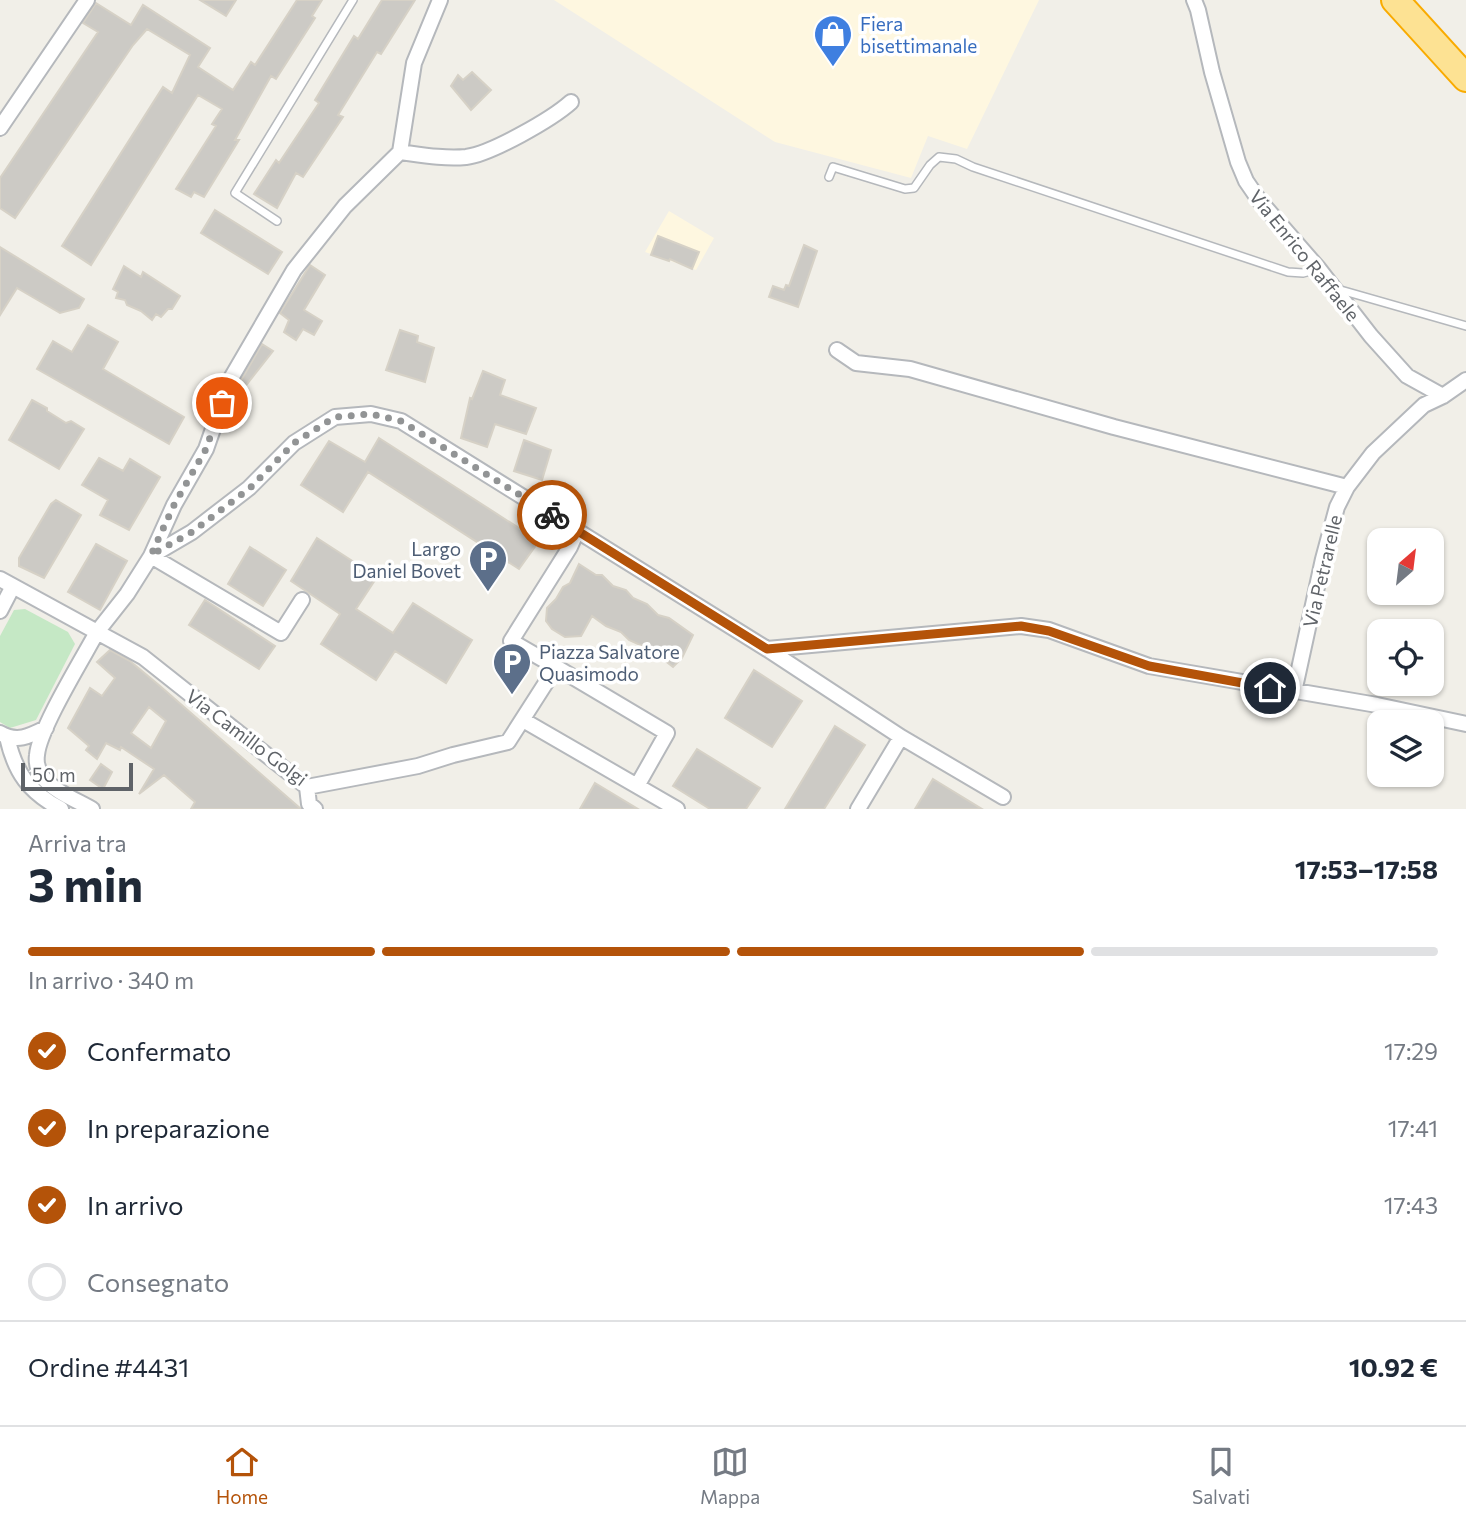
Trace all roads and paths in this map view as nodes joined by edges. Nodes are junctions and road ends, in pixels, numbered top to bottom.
1 (87, 0) edge
2 (353, 0) edge
3 (440, 0) edge
4 (1194, 0) edge
5 (1395, 0) edge
6 (1466, 78) edge
7 (571, 102) dead end
8 (0, 128) edge
9 (400, 152) junction
10 (829, 177) dead end
11 (277, 221) dead end
12 (1319, 269) junction
13 (1333, 288) junction
14 (1466, 326) edge
15 (837, 350) dead end
16 (1466, 380) edge
17 (1443, 396) junction
18 (1347, 487) junction
19 (577, 530) junction
20 (151, 555) junction
21 (7, 582) edge
22 (302, 600) dead end
23 (0, 611) edge
24 (97, 632) junction
25 (767, 649) junction
26 (556, 667) junction
27 (1294, 692) junction
28 (523, 720) junction
29 (1466, 724) edge
30 (46, 728) junction
31 (3, 735) edge
32 (901, 737) junction
33 (638, 786) junction
34 (307, 787) junction
35 (1003, 797) dead end
36 (61, 809) edge
37 (92, 809) edge
38 (314, 809) edge
39 (677, 809) edge
40 (858, 809) edge

1 - 8 street
2 - 11 lane
3 - 9 street
4 - 12 street, Via Enrico Raffaele
5 - 6 highway
7 - 9 street
9 - 20 street
10 - 12 lane
12 - 13 street, Via Enrico Raffaele
13 - 14 lane
13 - 17 street, Via Enrico Raffaele
15 - 18 street
16 - 17 street, Via Petrarelle
17 - 18 street, Via Petrarelle
18 - 27 street, Via Petrarelle
19 - 20 street
19 - 25 street
19 - 26 street
20 - 22 street
20 - 24 street
21 - 23 street
21 - 24 street, Via Camillo Golgi
24 - 30 street
24 - 34 street, Via Camillo Golgi
25 - 27 street
25 - 32 street
26 - 28 street, Via Camillo Golgi
26 - 33 street
27 - 29 street
28 - 33 street
28 - 34 street, Via Camillo Golgi
30 - 31 street
30 - 37 street
31 - 36 street
32 - 35 street
32 - 40 street
33 - 39 street
34 - 38 street

